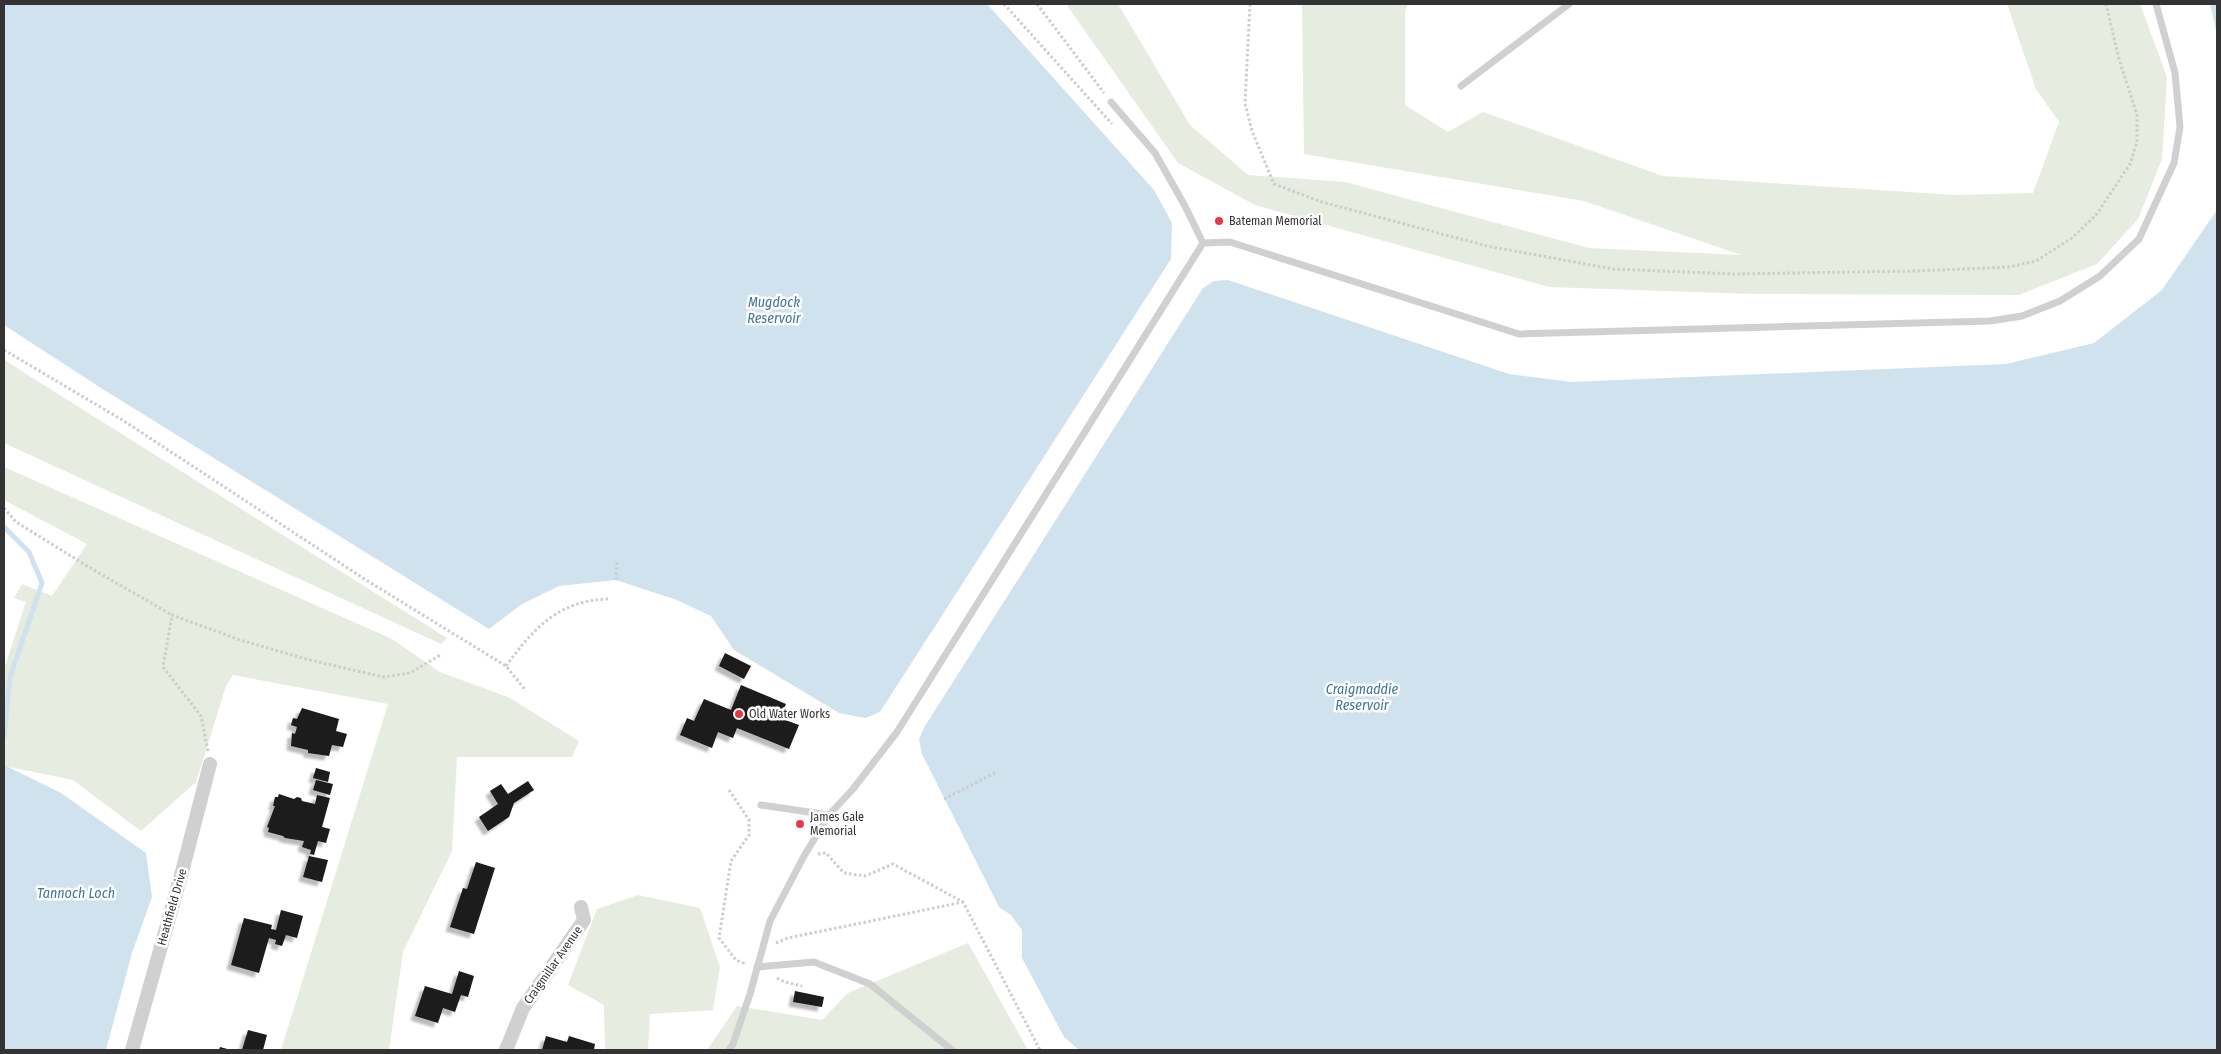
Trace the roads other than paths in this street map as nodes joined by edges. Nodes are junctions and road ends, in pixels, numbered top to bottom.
1 (1570, 4) edge
2 (2156, 4) edge
3 (1461, 86) dead end
4 (1111, 102) road end
5 (1203, 243) junction
6 (210, 764) road end
7 (760, 805) dead end
8 (829, 815) junction
9 (581, 907) dead end
10 (757, 966) junction
11 (132, 1050) edge
12 (506, 1050) edge
13 (729, 1050) edge
14 (952, 1050) edge

1 - 3 lane
2 - 5 lane
4 - 5 lane
5 - 8 lane
6 - 11 street, Heathfield Drive
7 - 8 lane
8 - 10 lane
9 - 12 street, Craigmillar Avenue
10 - 13 lane
10 - 14 lane

